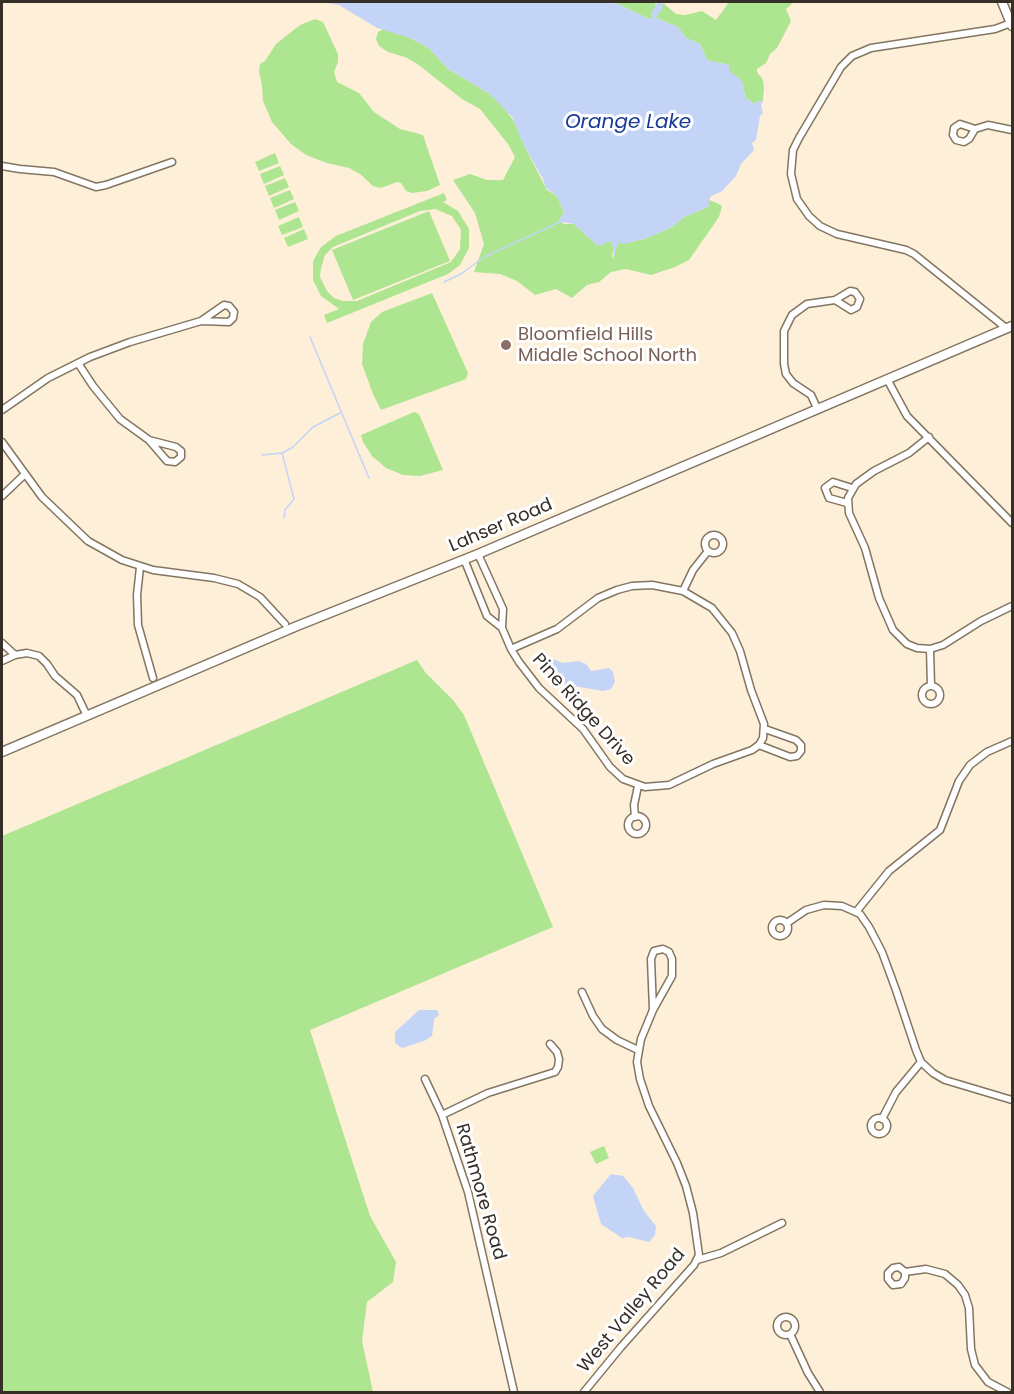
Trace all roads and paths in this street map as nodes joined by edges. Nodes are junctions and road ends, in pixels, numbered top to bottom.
1 (1002, 2) edge
2 (1010, 11) edge
3 (1012, 25) edge
4 (975, 129) dead end
5 (1012, 130) edge
6 (172, 162) dead end
7 (2, 166) edge
8 (835, 300) dead end
9 (201, 321) junction
10 (1009, 327) edge
11 (78, 363) junction
12 (887, 379) junction
13 (817, 408) junction
14 (2, 410) edge
15 (929, 438) junction
16 (149, 440) junction
17 (2, 442) edge
18 (24, 475) junction
19 (852, 488) junction
20 (2, 496) edge
21 (847, 503) junction
22 (1012, 523) edge
23 (708, 551) dead end
24 (478, 554) junction
25 (464, 560) junction
26 (140, 567) junction
27 (683, 591) junction
28 (1012, 606) edge
29 (285, 624) dead end
30 (502, 628) junction
31 (2, 643) edge
32 (511, 649) junction
33 (930, 649) junction
34 (15, 655) junction
35 (2, 661) edge
36 (153, 678) dead end
37 (931, 686) dead end
38 (87, 716) junction
39 (765, 729) junction
40 (1012, 741) edge
41 (759, 746) junction
42 (2, 752) edge
43 (638, 786) junction
44 (635, 817) dead end
45 (856, 912) junction
46 (787, 923) dead end
47 (582, 992) dead end
48 (653, 1010) junction
49 (550, 1044) dead end
50 (638, 1050) junction
51 (921, 1062) junction
52 (425, 1079) dead end
53 (1012, 1100) edge
54 (442, 1115) junction
55 (882, 1119) dead end
56 (782, 1223) dead end
57 (697, 1260) junction
58 (905, 1272) dead end
59 (790, 1334) dead end
60 (514, 1392) edge
61 (584, 1392) edge
62 (820, 1392) edge
63 (1006, 1392) edge

1 - 2 street
2 - 3 street
3 - 10 street
4 - 5 street
6 - 7 street
8 - 13 street
9 - 9 street
9 - 11 street
10 - 12 street, Lahser Road
11 - 14 street
11 - 16 street
12 - 13 street, Lahser Road
12 - 15 street
13 - 24 street, Lahser Road
15 - 19 street
15 - 22 street
16 - 16 street
17 - 18 street
18 - 20 street
18 - 26 street
19 - 21 street
19 - 21 street
21 - 33 street
23 - 27 street
24 - 25 street, Lahser Road
24 - 30 street, Pine Ridge Drive
25 - 30 street, Pine Ridge Drive
25 - 38 street, Lahser Road
26 - 29 street
26 - 36 street
27 - 32 street, Pine Ridge Drive
27 - 39 street, Pine Ridge Drive
28 - 33 street
30 - 32 street, Pine Ridge Drive
31 - 34 street
32 - 43 street, Pine Ridge Drive
33 - 37 street
34 - 35 street
34 - 38 street
38 - 42 street, Lahser Road
39 - 41 street
39 - 41 street
40 - 45 street
41 - 43 street, Pine Ridge Drive
43 - 44 street, Pine Ridge Drive
45 - 46 street
45 - 51 street
47 - 50 street
48 - 48 street, West Valley Road
48 - 50 street, West Valley Road
49 - 54 street, Rathmore Road
50 - 57 street, West Valley Road
51 - 53 street
51 - 55 street
52 - 54 street
54 - 60 street, Rathmore Road
56 - 57 street
57 - 61 street, West Valley Road
58 - 63 street
59 - 62 street

